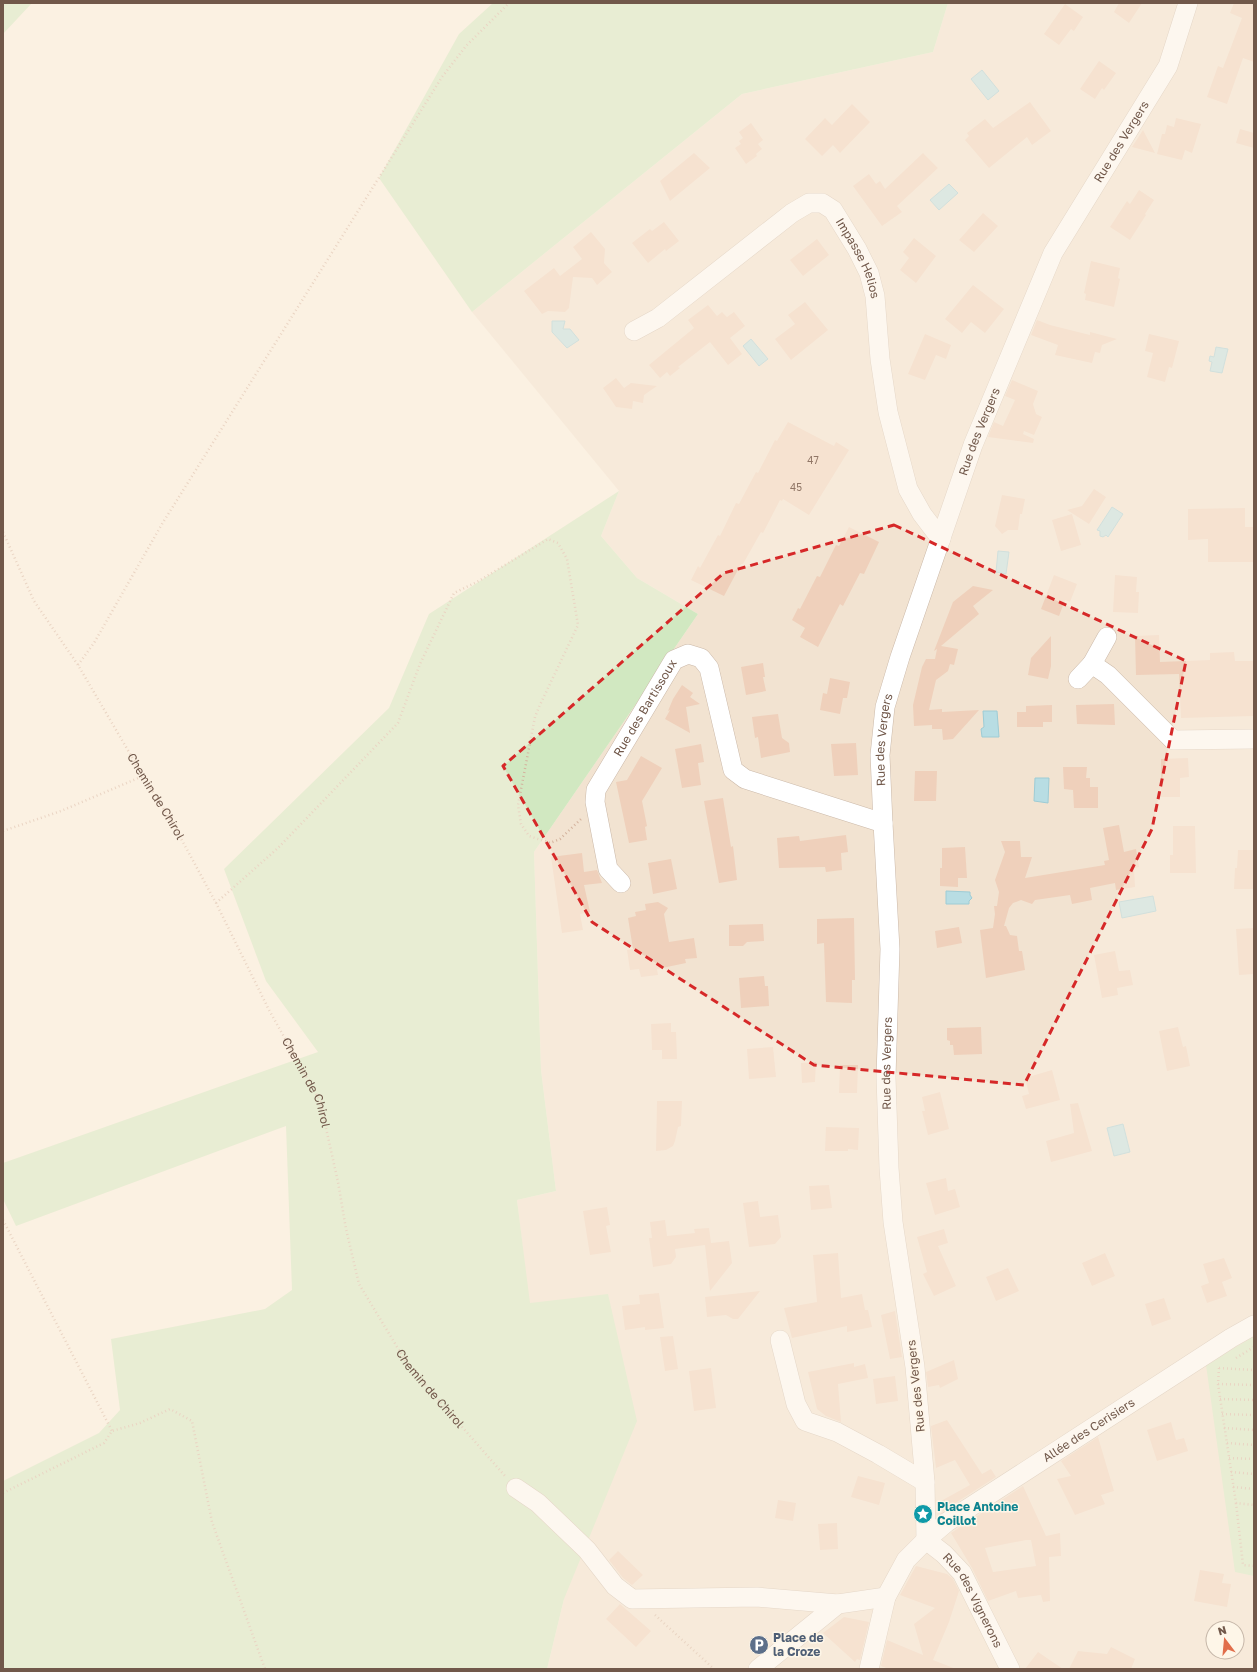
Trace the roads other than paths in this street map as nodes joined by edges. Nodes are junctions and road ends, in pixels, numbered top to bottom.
1 (1188, 3) edge
2 (634, 331) dead end
3 (942, 539) junction
4 (1107, 638) dead end
5 (1092, 664) junction
6 (1078, 679) dead end
7 (1254, 739) edge
8 (883, 823) junction
9 (621, 883) dead end
10 (1254, 1325) edge
11 (780, 1340) dead end
12 (925, 1482) junction
13 (516, 1488) road end
14 (926, 1540) junction
15 (886, 1597) junction
16 (838, 1604) junction
17 (864, 1668) edge
18 (758, 1669) edge
19 (1010, 1669) edge

1 - 3 street, Rue des Vergers
2 - 3 street, Impasse Helios
3 - 8 street, Rue des Vergers
4 - 5 street
5 - 6 street
5 - 7 street
8 - 9 street, Rue des Bartissoux
8 - 12 street, Rue des Vergers
10 - 14 street, Allée des Cerisiers
11 - 12 street
12 - 14 street, Rue des Vergers
13 - 16 street
14 - 15 street
14 - 19 street, Rue des Vignerons
15 - 16 street
15 - 17 street
16 - 18 street

